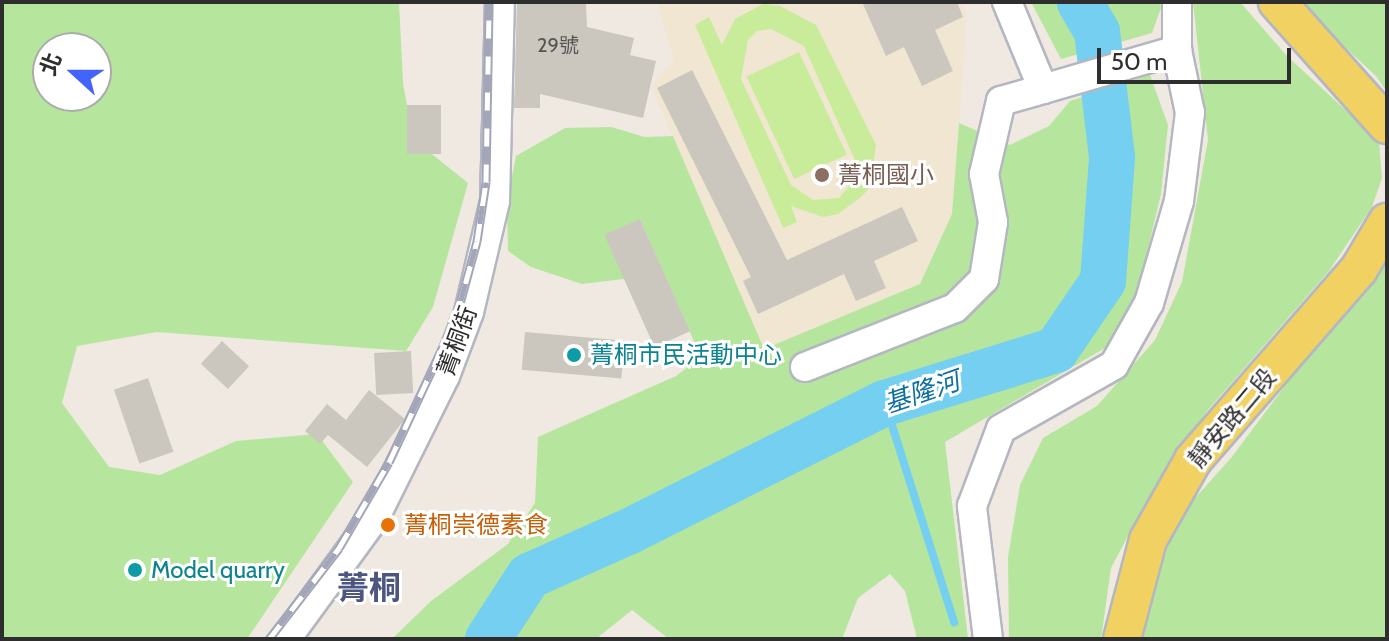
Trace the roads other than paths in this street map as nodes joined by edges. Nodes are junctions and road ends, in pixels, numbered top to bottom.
1 (500, 2) edge
2 (1007, 2) edge
3 (1177, 2) edge
4 (1277, 2) edge
5 (1164, 53) junction
6 (1053, 86) junction
7 (1387, 125) edge
8 (1387, 222) edge
9 (805, 367) dead end
10 (286, 639) edge
11 (988, 639) edge
12 (1122, 639) edge

1 - 10 street, 菁桐街
2 - 6 street
3 - 5 street
4 - 7 main road
5 - 6 street
5 - 11 street
6 - 9 street
8 - 12 main road, 靜安路二段

